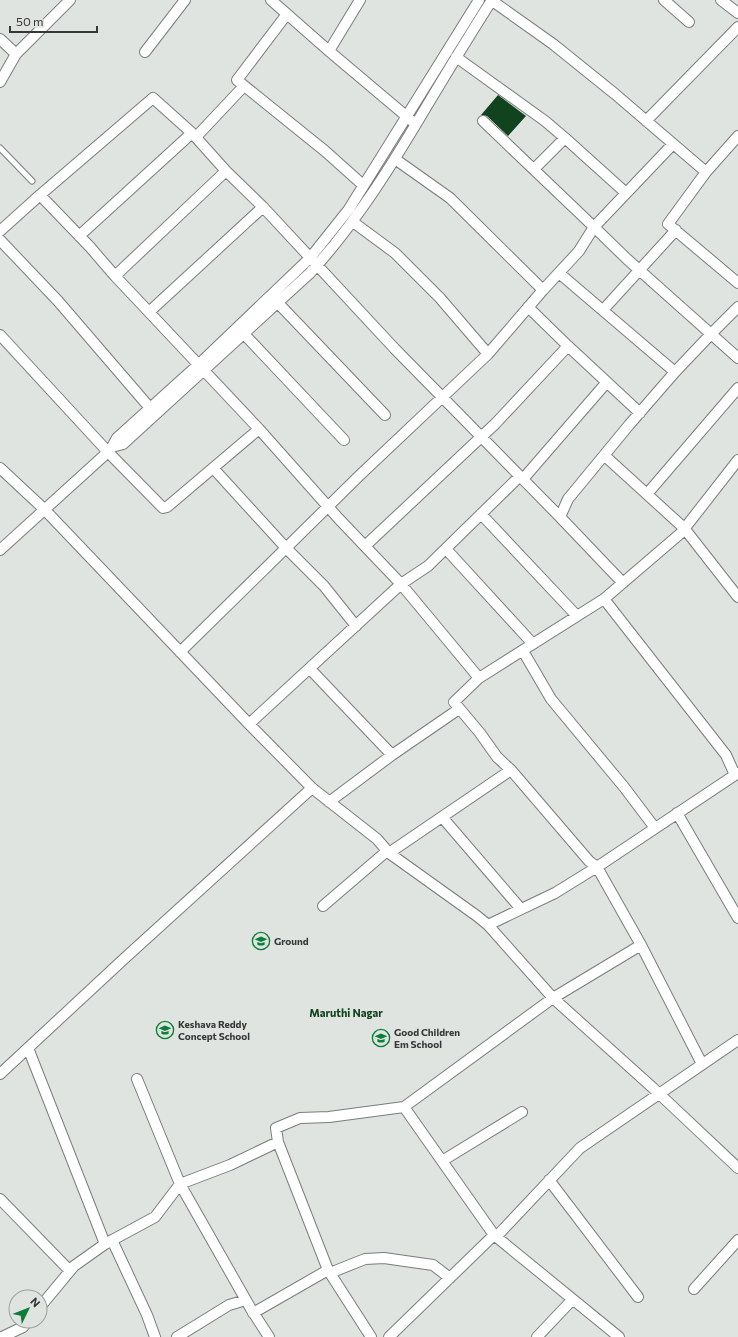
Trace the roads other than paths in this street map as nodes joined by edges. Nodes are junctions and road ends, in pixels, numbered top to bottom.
1 (70, 0) edge
2 (185, 0) edge
3 (271, 0) edge
4 (360, 0) edge
5 (479, 0) edge
6 (492, 0) edge
7 (664, 0) edge
8 (721, 0) edge
9 (738, 13) edge
10 (287, 14) junction
11 (689, 22) dead end
12 (738, 27) edge
13 (0, 39) edge
14 (329, 51) junction
15 (145, 52) dead end
16 (16, 54) junction
17 (456, 57) junction
18 (0, 82) edge
19 (244, 86) junction
20 (408, 117) junction
21 (483, 121) dead end
22 (646, 121) junction
23 (416, 125) junction
24 (194, 135) junction
25 (738, 136) edge
26 (565, 138) junction
27 (673, 144) junction
28 (0, 148) edge
29 (395, 159) junction
30 (534, 169) junction
31 (226, 171) junction
32 (706, 172) junction
33 (32, 181) dead end
34 (364, 185) junction
35 (626, 193) junction
36 (40, 195) junction
37 (263, 207) junction
38 (353, 222) junction
39 (594, 227) junction
40 (676, 230) junction
41 (0, 231) edge
42 (79, 236) junction
43 (0, 240) edge
44 (314, 262) junction
45 (640, 271) junction
46 (559, 273) junction
47 (115, 276) junction
48 (737, 281) edge
49 (543, 290) junction
50 (278, 303) junction
51 (738, 307) edge
52 (528, 308) junction
53 (603, 310) junction
54 (149, 312) junction
55 (244, 334) junction
56 (711, 334) junction
57 (0, 335) edge
58 (568, 346) junction
59 (488, 354) junction
60 (738, 358) edge
61 (201, 368) junction
62 (675, 372) junction
63 (607, 382) junction
64 (738, 388) edge
65 (443, 397) junction
66 (150, 408) junction
67 (640, 413) junction
68 (385, 415) dead end
69 (259, 429) junction
70 (481, 437) junction
71 (344, 440) dead end
72 (110, 449) junction
73 (604, 456) junction
74 (738, 460) edge
75 (0, 468) edge
76 (213, 468) junction
77 (521, 478) junction
78 (647, 494) junction
79 (328, 507) junction
80 (45, 510) junction
81 (481, 514) junction
82 (560, 517) junction
83 (684, 528) junction
84 (365, 546) junction
85 (286, 548) junction
86 (446, 549) junction
87 (0, 550) edge
88 (623, 583) junction
89 (401, 584) junction
90 (738, 597) edge
91 (604, 599) junction
92 (578, 616) junction
93 (356, 626) junction
94 (533, 644) junction
95 (523, 651) junction
96 (180, 652) junction
97 (310, 668) junction
98 (479, 678) junction
99 (459, 708) junction
100 (249, 724) junction
101 (392, 755) junction
102 (511, 770) junction
103 (737, 774) edge
104 (312, 788) junction
105 (329, 802) junction
106 (677, 813) junction
107 (442, 817) junction
108 (655, 828) junction
109 (388, 852) junction
110 (597, 867) junction
111 (323, 906) dead end
112 (521, 909) junction
113 (738, 918) edge
114 (488, 925) junction
115 (641, 945) junction
116 (553, 998) junction
117 (738, 1040) edge
118 (28, 1048) junction
119 (702, 1064) junction
120 (0, 1074) edge
121 (137, 1079) dead end
122 (659, 1094) junction
123 (404, 1107) junction
124 (522, 1112) dead end
125 (278, 1142) junction
126 (442, 1161) junction
127 (738, 1168) edge
128 (549, 1180) junction
129 (180, 1184) junction
130 (0, 1199) edge
131 (495, 1236) junction
132 (738, 1240) edge
133 (109, 1242) junction
134 (70, 1271) junction
135 (329, 1272) junction
136 (450, 1278) junction
137 (694, 1289) dead end
138 (48, 1297) edge
139 (638, 1297) dead end
140 (246, 1300) junction
141 (572, 1300) junction
142 (253, 1313) junction
143 (19, 1329) edge
144 (2, 1337) edge
145 (155, 1337) edge
146 (177, 1337) edge
147 (270, 1337) edge
148 (371, 1337) edge
149 (389, 1337) edge
150 (537, 1337) edge
151 (618, 1337) edge

1 - 16 street
2 - 15 street
3 - 10 street
4 - 14 street
5 - 20 street
6 - 17 street
6 - 22 street
7 - 11 street
8 - 9 street
10 - 14 street
10 - 19 street
12 - 22 street
13 - 16 street
14 - 20 street
16 - 18 street
17 - 23 street
17 - 26 street
19 - 24 street
19 - 34 street
20 - 23 street
20 - 34 street
21 - 30 street
22 - 27 street
23 - 29 street
24 - 31 street
24 - 36 street
24 - 42 street
25 - 32 street
26 - 30 street
26 - 35 street
27 - 32 street
27 - 35 street
28 - 33 lane
29 - 38 street
29 - 49 street
30 - 39 street
31 - 37 street
31 - 47 street
32 - 40 street
34 - 44 street
35 - 39 street
36 - 41 street
36 - 42 street
37 - 44 street
37 - 54 street
38 - 44 street
38 - 59 street
39 - 45 street
39 - 46 street
40 - 45 street
40 - 48 street
42 - 47 street
43 - 66 street
44 - 50 street
44 - 61 street
44 - 65 street
45 - 53 street
45 - 56 street
46 - 49 street
46 - 53 street
47 - 54 street
49 - 52 street
50 - 55 street
50 - 68 street
51 - 56 street
52 - 58 street
52 - 59 street
53 - 62 street
54 - 61 street
55 - 61 street
55 - 71 street
56 - 60 street
56 - 62 street
57 - 72 street
58 - 63 street
58 - 70 street
59 - 65 street
61 - 66 street
61 - 69 street
61 - 72 street
62 - 67 street
63 - 67 street
63 - 77 street
64 - 78 street
65 - 70 street
65 - 79 street
66 - 72 street
67 - 73 street
69 - 76 street
69 - 79 street
70 - 77 street
70 - 84 street
72 - 76 street
72 - 80 street
73 - 78 street
73 - 82 street
74 - 83 street
75 - 80 street
76 - 85 street
77 - 81 street
77 - 82 street
78 - 83 street
79 - 84 street
79 - 85 street
80 - 87 street
80 - 96 street
81 - 86 street
81 - 92 street
82 - 88 street
83 - 88 street
83 - 90 street
84 - 89 street
85 - 93 street
85 - 96 street
86 - 89 street
86 - 94 street
88 - 91 street
89 - 93 street
89 - 98 street
91 - 92 street
91 - 103 street
92 - 94 street
93 - 97 street
94 - 95 street
95 - 98 street
95 - 108 street
96 - 100 street
97 - 100 street
97 - 101 street
98 - 99 street
99 - 101 street
99 - 102 street
100 - 104 street
101 - 105 street
102 - 107 street
102 - 110 street
103 - 106 street
104 - 105 street
104 - 118 street
105 - 109 street
106 - 108 street
106 - 113 street
107 - 109 street
107 - 112 street
108 - 110 street
109 - 111 street
109 - 114 street
110 - 112 street
110 - 115 street
112 - 114 street
114 - 116 street
115 - 116 street
115 - 119 street
116 - 122 street
116 - 123 street
117 - 119 street
118 - 120 street
118 - 133 street
119 - 122 street
121 - 129 street
122 - 127 street
122 - 128 street
123 - 125 street
123 - 126 street
124 - 126 street
125 - 129 street
125 - 135 street
126 - 131 street
128 - 131 street
128 - 139 street
129 - 133 street
129 - 140 street
130 - 134 street
131 - 136 street
131 - 141 street
132 - 137 street
133 - 134 street
133 - 145 street
134 - 138 street
135 - 136 street
135 - 142 street
135 - 148 street
136 - 149 street
140 - 142 street
140 - 146 street
141 - 150 street
141 - 151 street
142 - 147 street
143 - 144 street

